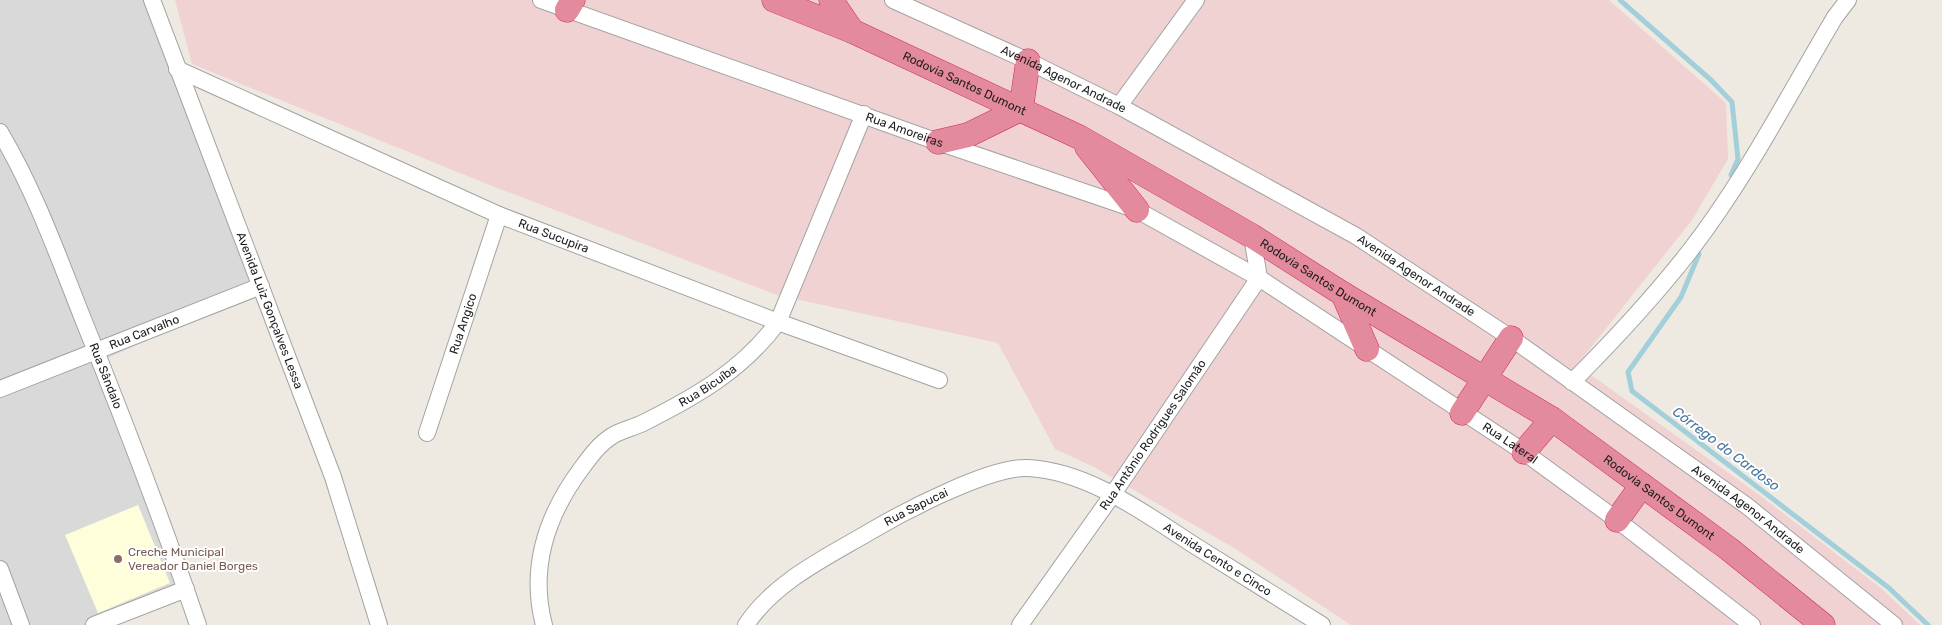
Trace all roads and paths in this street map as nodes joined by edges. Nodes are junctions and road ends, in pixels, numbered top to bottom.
1 (152, 0) edge
2 (541, 0) edge
3 (774, 0) edge
4 (831, 0) edge
5 (893, 0) edge
6 (1196, 0) edge
7 (1848, 0) edge
8 (570, 5) edge
9 (852, 31) junction
10 (1028, 61) junction
11 (177, 69) junction
12 (1119, 106) junction
13 (1021, 109) junction
14 (864, 114) junction
15 (0, 132) edge
16 (1079, 138) junction
17 (938, 142) junction
18 (1137, 210) junction
19 (499, 215) junction
20 (1252, 236) junction
21 (1259, 278) junction
22 (261, 286) junction
23 (1343, 294) junction
24 (778, 322) junction
25 (1511, 338) junction
26 (1366, 349) junction
27 (97, 353) junction
28 (1483, 378) junction
29 (939, 380) dead end
30 (1572, 382) junction
31 (0, 389) edge
32 (1462, 413) junction
33 (1552, 419) junction
34 (427, 433) dead end
35 (1524, 452) junction
36 (1642, 485) junction
37 (1113, 494) junction
38 (1617, 520) junction
39 (0, 569) edge
40 (186, 589) junction
41 (99, 624) edge
42 (1022, 624) edge
43 (21, 625) edge
44 (198, 625) edge
45 (379, 625) edge
46 (544, 625) edge
47 (746, 625) edge
48 (1322, 625) edge
49 (1752, 625) edge
50 (1823, 625) edge
51 (1894, 625) edge

1 - 11 street, Avenida Luiz Gonçalves Lessa
2 - 8 street, Rua Amoreiras
3 - 9 highway, Rodovia Santos Dumont
4 - 9 highway
5 - 10 street, Avenida Agenor Andrade
6 - 12 street
7 - 30 street
8 - 14 street, Rua Amoreiras
9 - 13 highway, Rodovia Santos Dumont
10 - 12 street, Avenida Agenor Andrade
10 - 13 highway
11 - 19 street, Rua Sucupira
11 - 22 street, Avenida Luiz Gonçalves Lessa
12 - 25 street, Avenida Agenor Andrade
13 - 16 highway, Rodovia Santos Dumont
13 - 17 highway
14 - 17 street, Rua Amoreiras
14 - 24 street, Rua Bicuíba
15 - 27 street, Rua Sândalo
16 - 18 highway
16 - 20 highway, Rodovia Santos Dumont
17 - 18 street, Rua Amoreiras
18 - 21 street, Rua Amoreiras
19 - 24 street, Rua Sucupira
19 - 34 street, Rua Angico
20 - 21 street
20 - 23 highway, Rodovia Santos Dumont
21 - 26 street, Rua Lateral
21 - 37 street, Rua Antônio Rodrigues Salomão
22 - 27 street, Rua Carvalho
22 - 45 street, Avenida Luiz Gonçalves Lessa
23 - 26 highway
23 - 28 highway, Rodovia Santos Dumont
24 - 29 street, Rua Sucupira
24 - 46 street, Rua Bicuíba
25 - 28 highway
25 - 30 street, Avenida Agenor Andrade
26 - 32 street, Rua Lateral
27 - 31 street, Rua Carvalho
27 - 40 street, Rua Sândalo
28 - 32 highway
28 - 33 highway, Rodovia Santos Dumont
30 - 51 street, Avenida Agenor Andrade
32 - 35 street, Rua Lateral
33 - 35 highway
33 - 36 highway, Rodovia Santos Dumont
35 - 38 street, Rua Lateral
36 - 38 highway
36 - 50 highway, Rodovia Santos Dumont
37 - 42 street, Rua Antônio Rodrigues Salomão
37 - 47 street, Rua Sapucai
37 - 48 street, Avenida Cento e Cinco
38 - 49 street, Rua Lateral
39 - 43 street
40 - 41 street
40 - 44 street, Rua Sândalo

